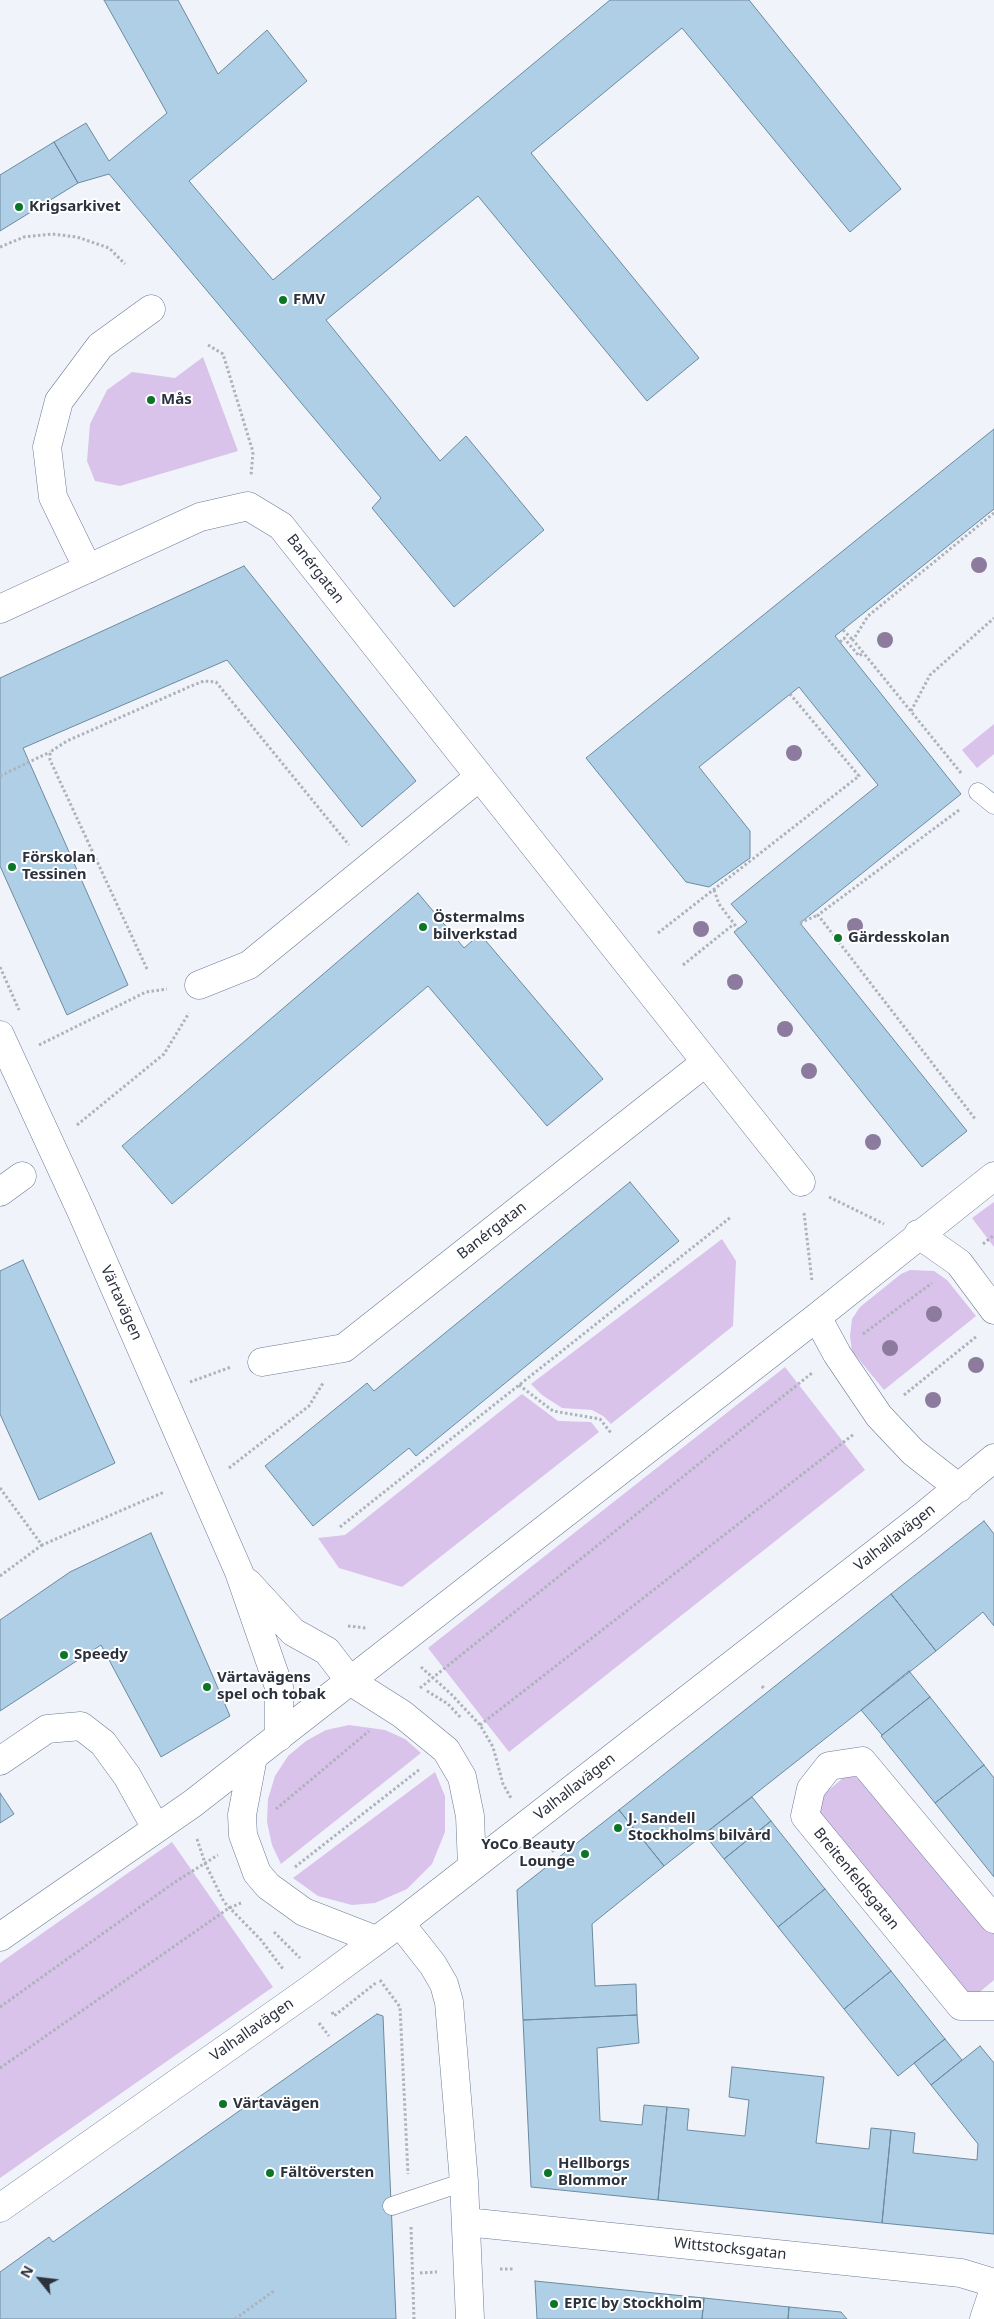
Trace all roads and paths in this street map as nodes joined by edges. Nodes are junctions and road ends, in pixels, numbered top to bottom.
1 (0, 247) edge
2 (125, 264) dead end
3 (151, 309) dead end
4 (208, 345) dead end
5 (252, 452) dead end
6 (994, 513) edge
7 (88, 569) junction
8 (0, 609) edge
9 (994, 618) edge
10 (843, 630) dead end
11 (853, 640) junction
12 (840, 642) dead end
13 (863, 653) junction
14 (790, 694) dead end
15 (910, 711) junction
16 (50, 752) junction
17 (0, 776) edge
18 (479, 777) junction
19 (978, 792) junction
20 (994, 805) edge
21 (355, 853) dead end
22 (714, 890) junction
23 (818, 915) junction
24 (800, 923) dead end
25 (734, 924) junction
26 (738, 929) dead end
27 (658, 934) dead end
28 (683, 965) dead end
29 (147, 969) dead end
30 (199, 985) junction
31 (0, 1035) edge
32 (36, 1047) dead end
33 (706, 1062) junction
34 (976, 1120) dead end
35 (73, 1129) dead end
36 (22, 1176) dead end
37 (994, 1176) edge
38 (801, 1182) junction
39 (0, 1192) edge
40 (731, 1217) dead end
41 (918, 1234) junction
42 (994, 1235) edge
43 (959, 1263) junction
44 (817, 1317) junction
45 (988, 1320) edge
46 (344, 1348) junction
47 (837, 1354) junction
48 (262, 1362) joint
49 (185, 1384) dead end
50 (519, 1384) junction
51 (902, 1398) dead end
52 (611, 1433) dead end
53 (854, 1434) dead end
54 (994, 1458) edge
55 (224, 1472) dead end
56 (0, 1488) edge
57 (959, 1488) junction
58 (164, 1492) dead end
59 (340, 1527) dead end
60 (42, 1546) junction
61 (238, 1572) junction
62 (0, 1576) edge
63 (350, 1681) junction
64 (762, 1686) dead end
65 (420, 1688) dead end
66 (765, 1690) dead end
67 (480, 1725) dead end
68 (279, 1737) junction
69 (253, 1757) junction
70 (0, 1761) edge
71 (426, 1764) dead end
72 (156, 1828) junction
73 (194, 1835) dead end
74 (472, 1866) junction
75 (291, 1870) dead end
76 (244, 1902) dead end
77 (229, 1908) junction
78 (994, 1919) edge
79 (400, 1923) junction
80 (0, 1937) edge
81 (376, 1940) junction
82 (288, 1976) dead end
83 (380, 1980) dead end
84 (994, 2006) edge
85 (318, 2022) dead end
86 (329, 2036) dead end
87 (0, 2068) edge
88 (464, 2182) junction
89 (409, 2199) junction
90 (392, 2206) dead end
91 (0, 2208) edge
92 (466, 2222) junction
93 (446, 2272) dead end
94 (420, 2273) dead end
95 (994, 2283) edge
96 (994, 2288) edge
97 (275, 2290) dead end
98 (235, 2319) edge
99 (414, 2319) edge
100 (470, 2319) edge
101 (984, 2319) edge

1 - 2 path
3 - 7 street
4 - 5 path
6 - 11 path
7 - 8 street, Banérgatan
7 - 18 street, Banérgatan
9 - 15 path
10 - 11 path
11 - 13 path
12 - 13 path
13 - 15 path
14 - 22 path
15 - 19 path
16 - 17 path
16 - 21 path
16 - 29 path
18 - 30 street
18 - 33 street, Banérgatan
19 - 20 lane
19 - 23 path
22 - 25 path
22 - 27 path
23 - 24 path
23 - 34 path
25 - 26 path
25 - 28 path
30 - 32 path
30 - 35 path
31 - 61 street, Värtavägen
33 - 38 street, Banérgatan
33 - 46 street, Banérgatan
36 - 39 street
37 - 41 street
38 - 41 path
38 - 44 path
40 - 50 path
41 - 43 street
41 - 44 street
42 - 43 path
43 - 45 street
43 - 47 path
44 - 47 street
44 - 63 street
45 - 51 path
46 - 48 street, Banérgatan
46 - 55 path
47 - 57 street
47 - 65 path
48 - 49 path
50 - 52 path
50 - 59 path
53 - 67 path
54 - 57 street, Valhallavägen
56 - 60 path
57 - 74 street, Valhallavägen
58 - 60 path
60 - 62 path
61 - 63 street, Värtavägen
61 - 68 street, Värtavägen
63 - 68 street
63 - 74 street
64 - 66 path
68 - 69 street
69 - 72 street
69 - 81 street
70 - 72 street
71 - 75 path
72 - 80 street
73 - 77 path
74 - 79 street, Valhallavägen
76 - 77 path
77 - 82 path
77 - 87 path
78 - 84 street, Breitenfeldsgatan
79 - 81 street, Valhallavägen
79 - 88 street
81 - 91 street, Valhallavägen
83 - 89 path
85 - 86 path
88 - 89 lane
88 - 92 street
89 - 90 lane
89 - 99 path
92 - 95 street, Wittstocksgatan
92 - 100 street
93 - 94 path
96 - 101 street
97 - 98 path

